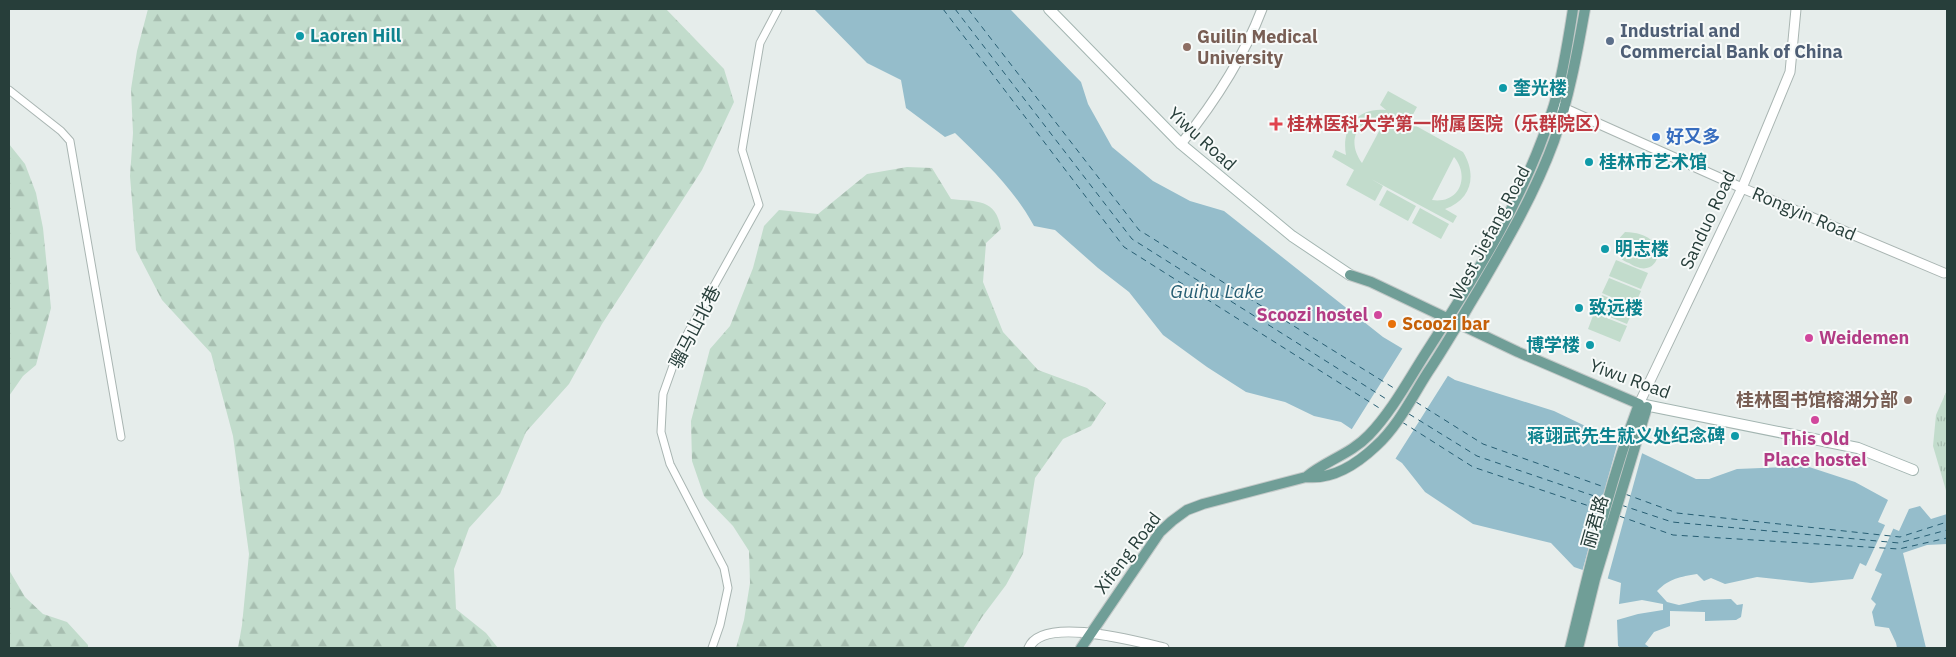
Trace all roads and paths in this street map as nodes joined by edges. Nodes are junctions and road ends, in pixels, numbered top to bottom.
1 (778, 9) edge
2 (1049, 9) edge
3 (1262, 9) edge
4 (1573, 9) edge
5 (1585, 9) edge
6 (1796, 9) edge
7 (9, 90) edge
8 (1554, 105) junction
9 (1565, 108) junction
10 (1180, 144) junction
11 (1742, 188) junction
12 (1944, 273) dead end
13 (1447, 321) junction
14 (1457, 326) junction
15 (1642, 408) junction
16 (121, 437) dead end
17 (1913, 470) dead end
18 (1306, 477) junction
19 (1591, 578) junction
20 (1090, 632) junction
21 (712, 648) edge
22 (1029, 648) edge
23 (1081, 648) edge
24 (1164, 648) edge
25 (1570, 648) edge
26 (1578, 648) edge

1 - 21 street, 骝马山北巷
2 - 10 main road, Yiwu Road
3 - 10 street
4 - 8 main road, West Jiefang Road
5 - 9 main road, West Jiefang Road
6 - 11 street, Sanduo Road
7 - 16 street
8 - 9 street, Rongyin Road
8 - 13 main road, West Jiefang Road
9 - 11 street, Rongyin Road
9 - 14 main road, West Jiefang Road
10 - 13 main road, Yiwu Road
11 - 12 street, Rongyin Road
11 - 15 street, Sanduo Road
13 - 14 main road, Yiwu Road
13 - 18 main road, West Jiefang Road
14 - 15 main road, Yiwu Road
14 - 18 main road, West Jiefang Road
15 - 17 main road, Yiwu Road
15 - 19 main road, Sanduo Road
18 - 20 main road, Xifeng Road
19 - 25 main road
19 - 26 main road
20 - 22 street
20 - 23 main road, Xifeng Road
20 - 24 street

